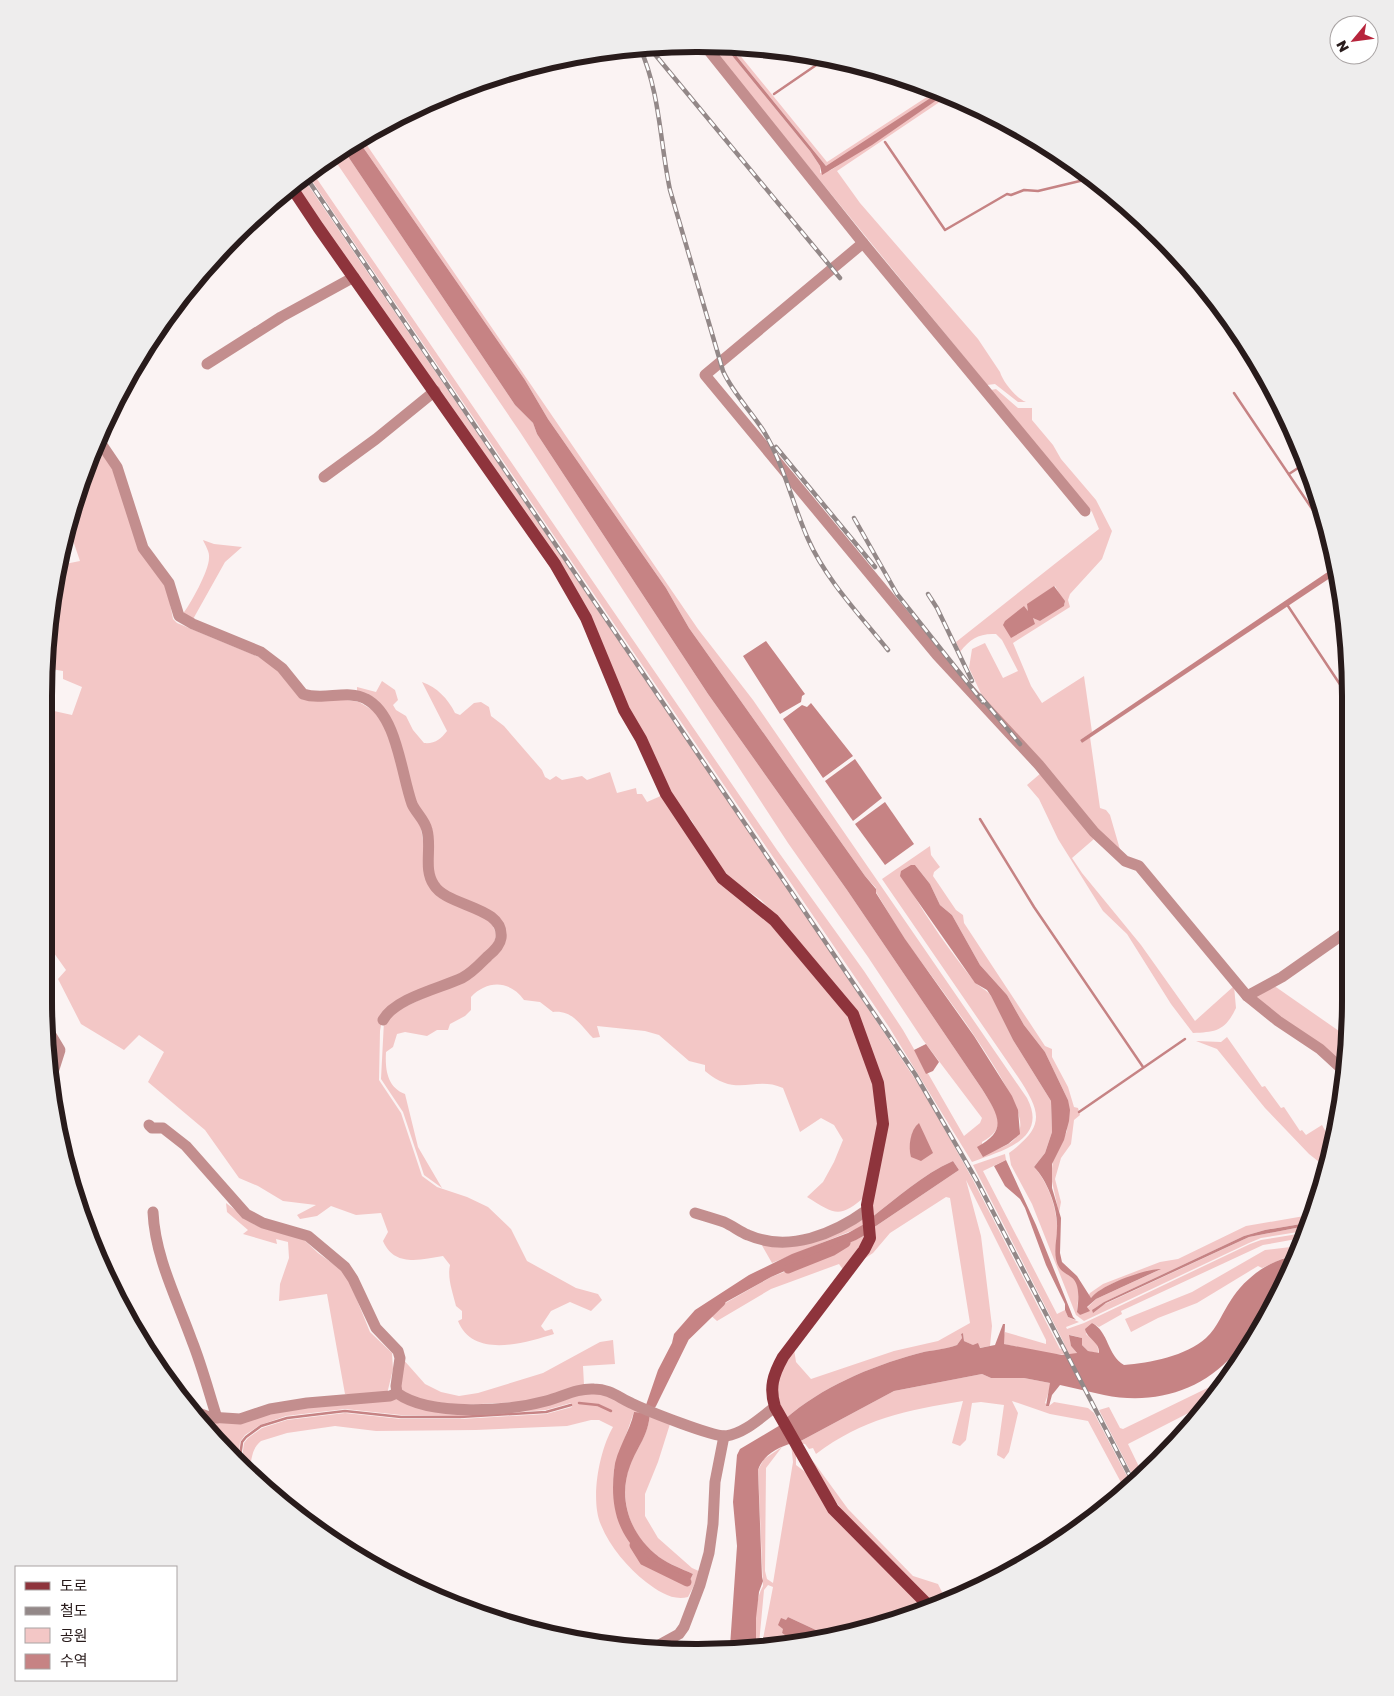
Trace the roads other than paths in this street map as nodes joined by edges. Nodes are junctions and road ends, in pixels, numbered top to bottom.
1 (711, 53) edge
2 (296, 193) edge
3 (863, 243) junction
4 (354, 277) junction
5 (207, 364) dead end
6 (435, 390) junction
7 (103, 447) edge
8 (324, 477) dead end
9 (1085, 511) dead end
10 (1342, 935) edge
11 (1246, 996) junction
12 (383, 1020) dead end
13 (54, 1040) edge
14 (56, 1062) edge
15 (1338, 1065) edge
16 (149, 1125) dead end
17 (152, 1212) dead end
18 (695, 1213) dead end
19 (868, 1221) junction
20 (398, 1393) junction
21 (779, 1413) junction
22 (207, 1417) edge
23 (217, 1418) junction
24 (724, 1436) junction
25 (925, 1601) edge
26 (663, 1642) edge

1 - 3 street
2 - 4 main road
3 - 9 street
3 - 11 street
4 - 5 street
4 - 6 main road
6 - 8 street
6 - 19 main road
7 - 12 street
10 - 11 street
11 - 15 street
13 - 14 street
16 - 20 street
17 - 23 street
18 - 19 street
19 - 21 main road
20 - 23 street
20 - 24 street
21 - 24 street
21 - 25 main road
22 - 23 street
24 - 26 street

